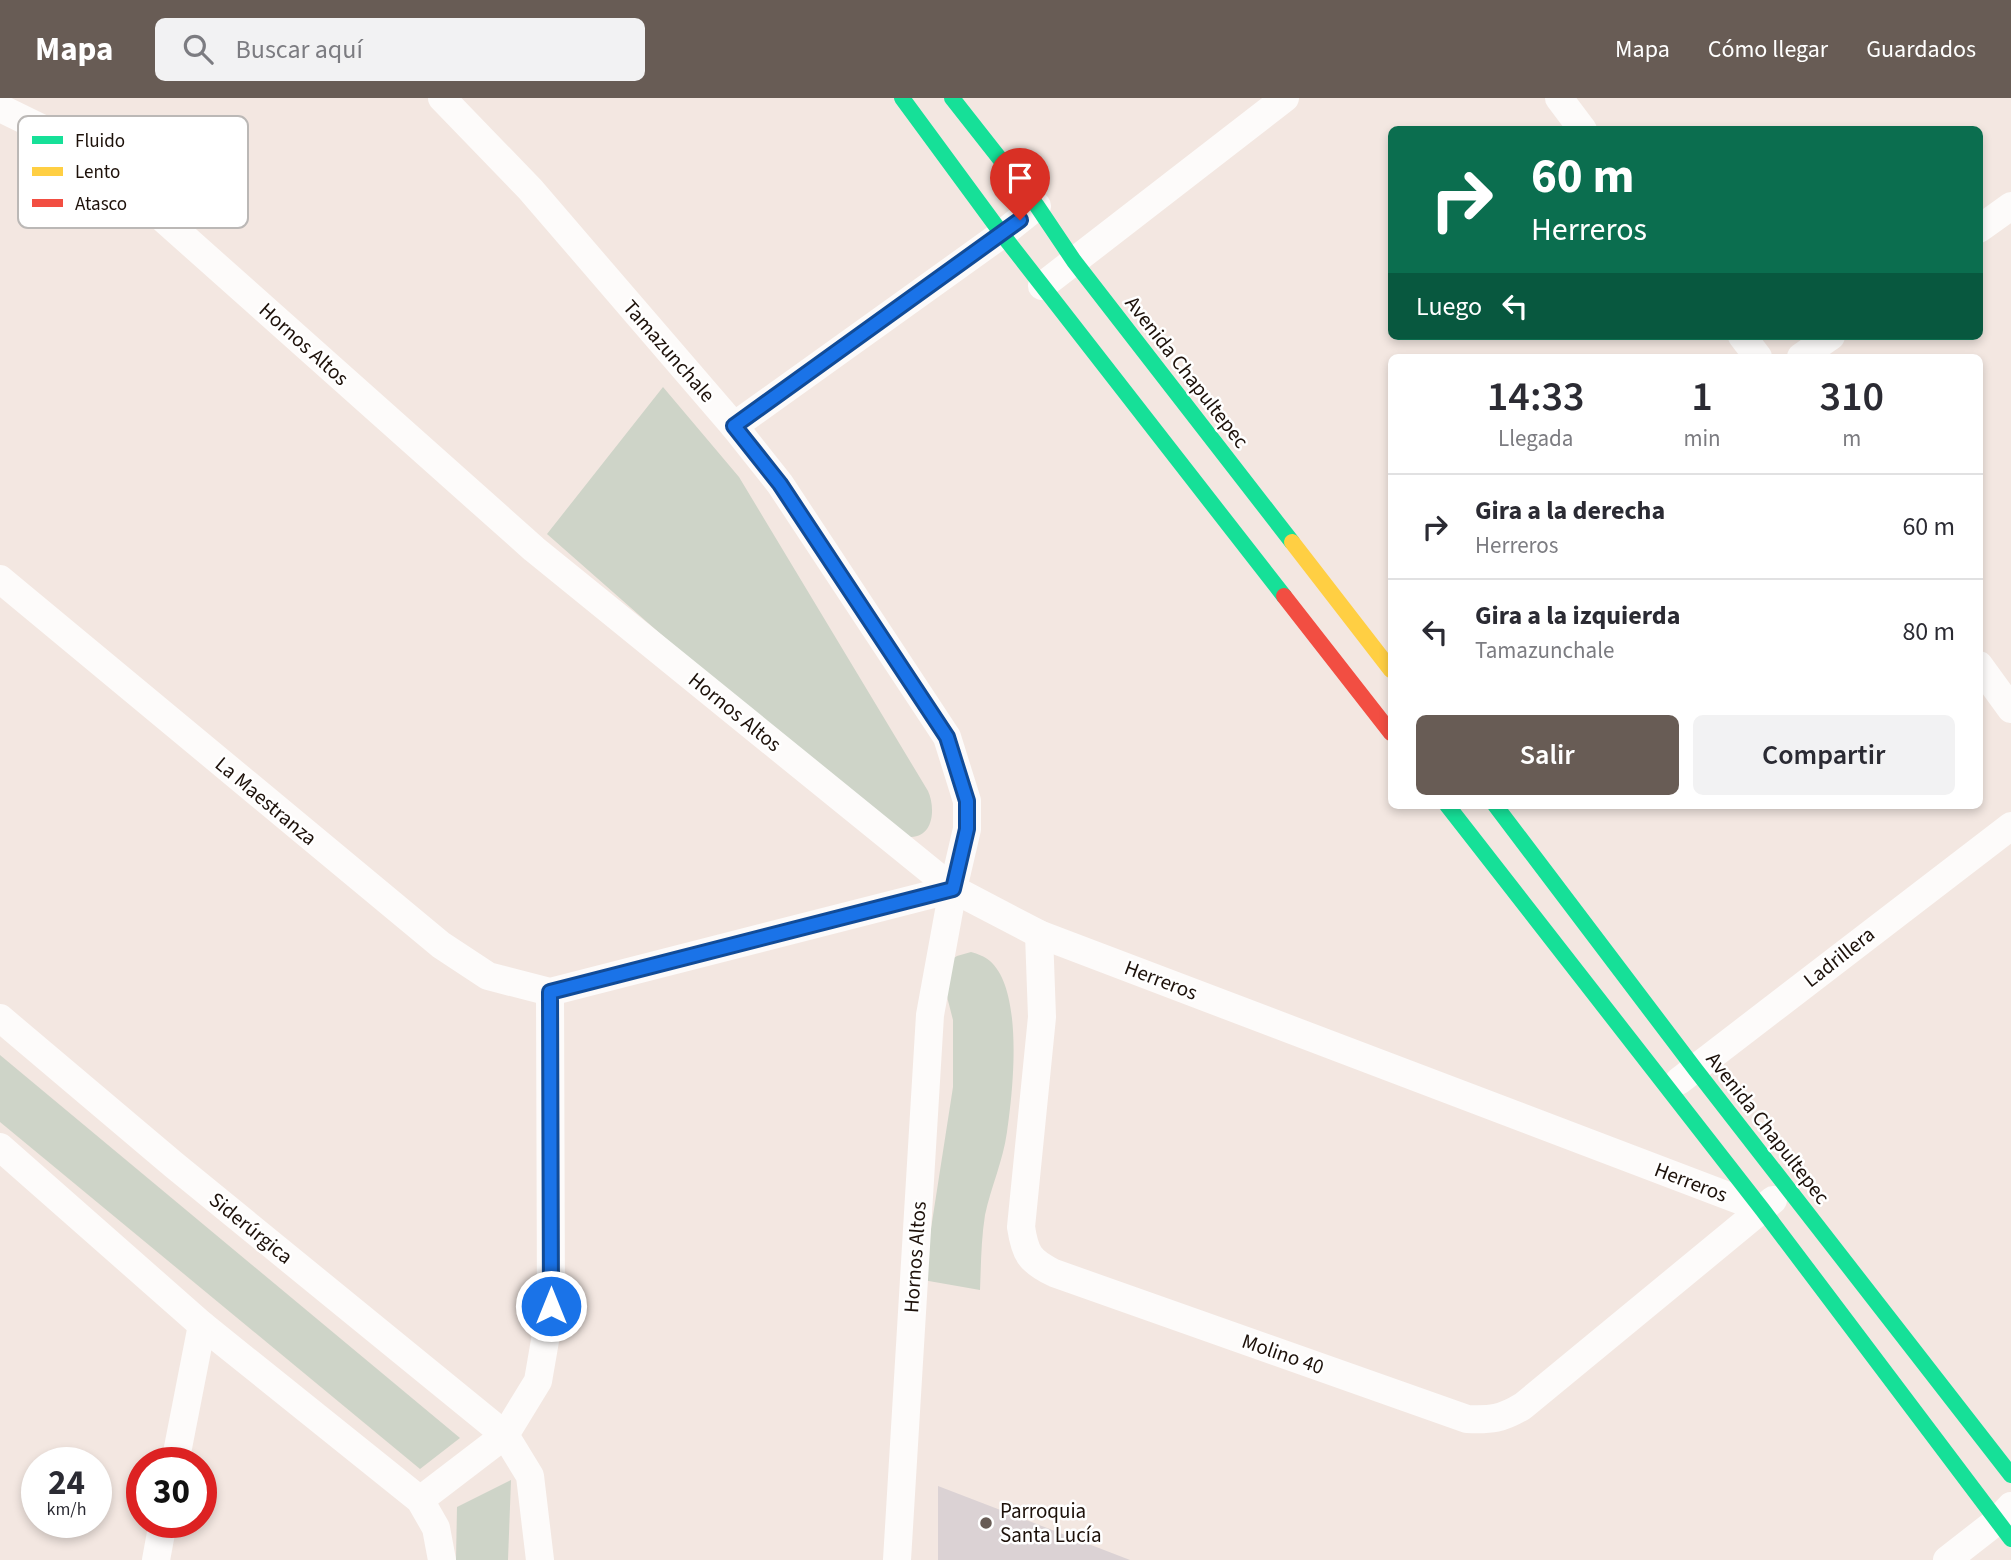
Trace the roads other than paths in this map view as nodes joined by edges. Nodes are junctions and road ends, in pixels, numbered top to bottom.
1 (442, 98) edge
2 (902, 98) edge
3 (952, 98) edge
4 (1285, 98) edge
5 (1559, 98) edge
6 (0, 108) edge
7 (18, 117) edge
8 (1580, 126) edge
9 (1037, 206) junction
10 (2011, 206) edge
11 (1983, 226) edge
12 (174, 228) edge
13 (1002, 234) junction
14 (1074, 261) junction
15 (1042, 286) junction
16 (1745, 340) edge
17 (1824, 340) edge
18 (1756, 354) edge
19 (1805, 354) edge
20 (734, 426) junction
21 (0, 579) edge
22 (1388, 667) edge
23 (1983, 670) edge
24 (1388, 673) edge
25 (1360, 694) junction
26 (2011, 709) edge
27 (1388, 729) edge
28 (1450, 809) edge
29 (1497, 809) edge
30 (2011, 826) edge
31 (953, 889) junction
32 (1039, 934) junction
33 (550, 992) junction
34 (0, 1018) edge
35 (1695, 1069) junction
36 (1668, 1089) junction
37 (0, 1147) edge
38 (1788, 1188) junction
39 (1762, 1209) junction
40 (202, 1325) junction
41 (505, 1435) junction
42 (178, 1447) edge
43 (2011, 1475) edge
44 (420, 1500) junction
45 (2006, 1522) edge
46 (160, 1538) edge
47 (156, 1560) edge
48 (442, 1560) edge
49 (540, 1560) edge
50 (897, 1560) edge
51 (1947, 1560) edge

1 - 20 street, Tamazunchale
2 - 13 main road
3 - 9 main road, Avenida Chapultepec
4 - 14 street
5 - 8 street
6 - 7 street, Hornos Altos
9 - 13 street
9 - 14 main road, Avenida Chapultepec
10 - 11 street
12 - 31 street, Hornos Altos
13 - 15 main road
13 - 20 street
14 - 15 street
14 - 22 main road, Avenida Chapultepec
15 - 25 main road
16 - 18 street
17 - 19 street
20 - 31 street, Tamazunchale
21 - 33 street, La Maestranza
23 - 26 street
24 - 25 street
25 - 27 main road
28 - 36 main road
29 - 35 main road, Avenida Chapultepec
30 - 35 street, Ladrillera
31 - 32 street, Herreros
31 - 33 street
31 - 50 street, Hornos Altos
32 - 39 street, Herreros
32 - 39 street, Molino 40
33 - 41 street
34 - 41 street, Siderúrgica
35 - 36 street, Ladrillera
35 - 38 main road, Avenida Chapultepec
36 - 39 main road
37 - 40 street
38 - 39 street, Molino 40
38 - 43 main road, Avenida Chapultepec
39 - 45 main road
40 - 42 street
40 - 44 street
41 - 44 street
41 - 49 street, Siderúrgica
44 - 48 street
45 - 51 street
46 - 47 street

